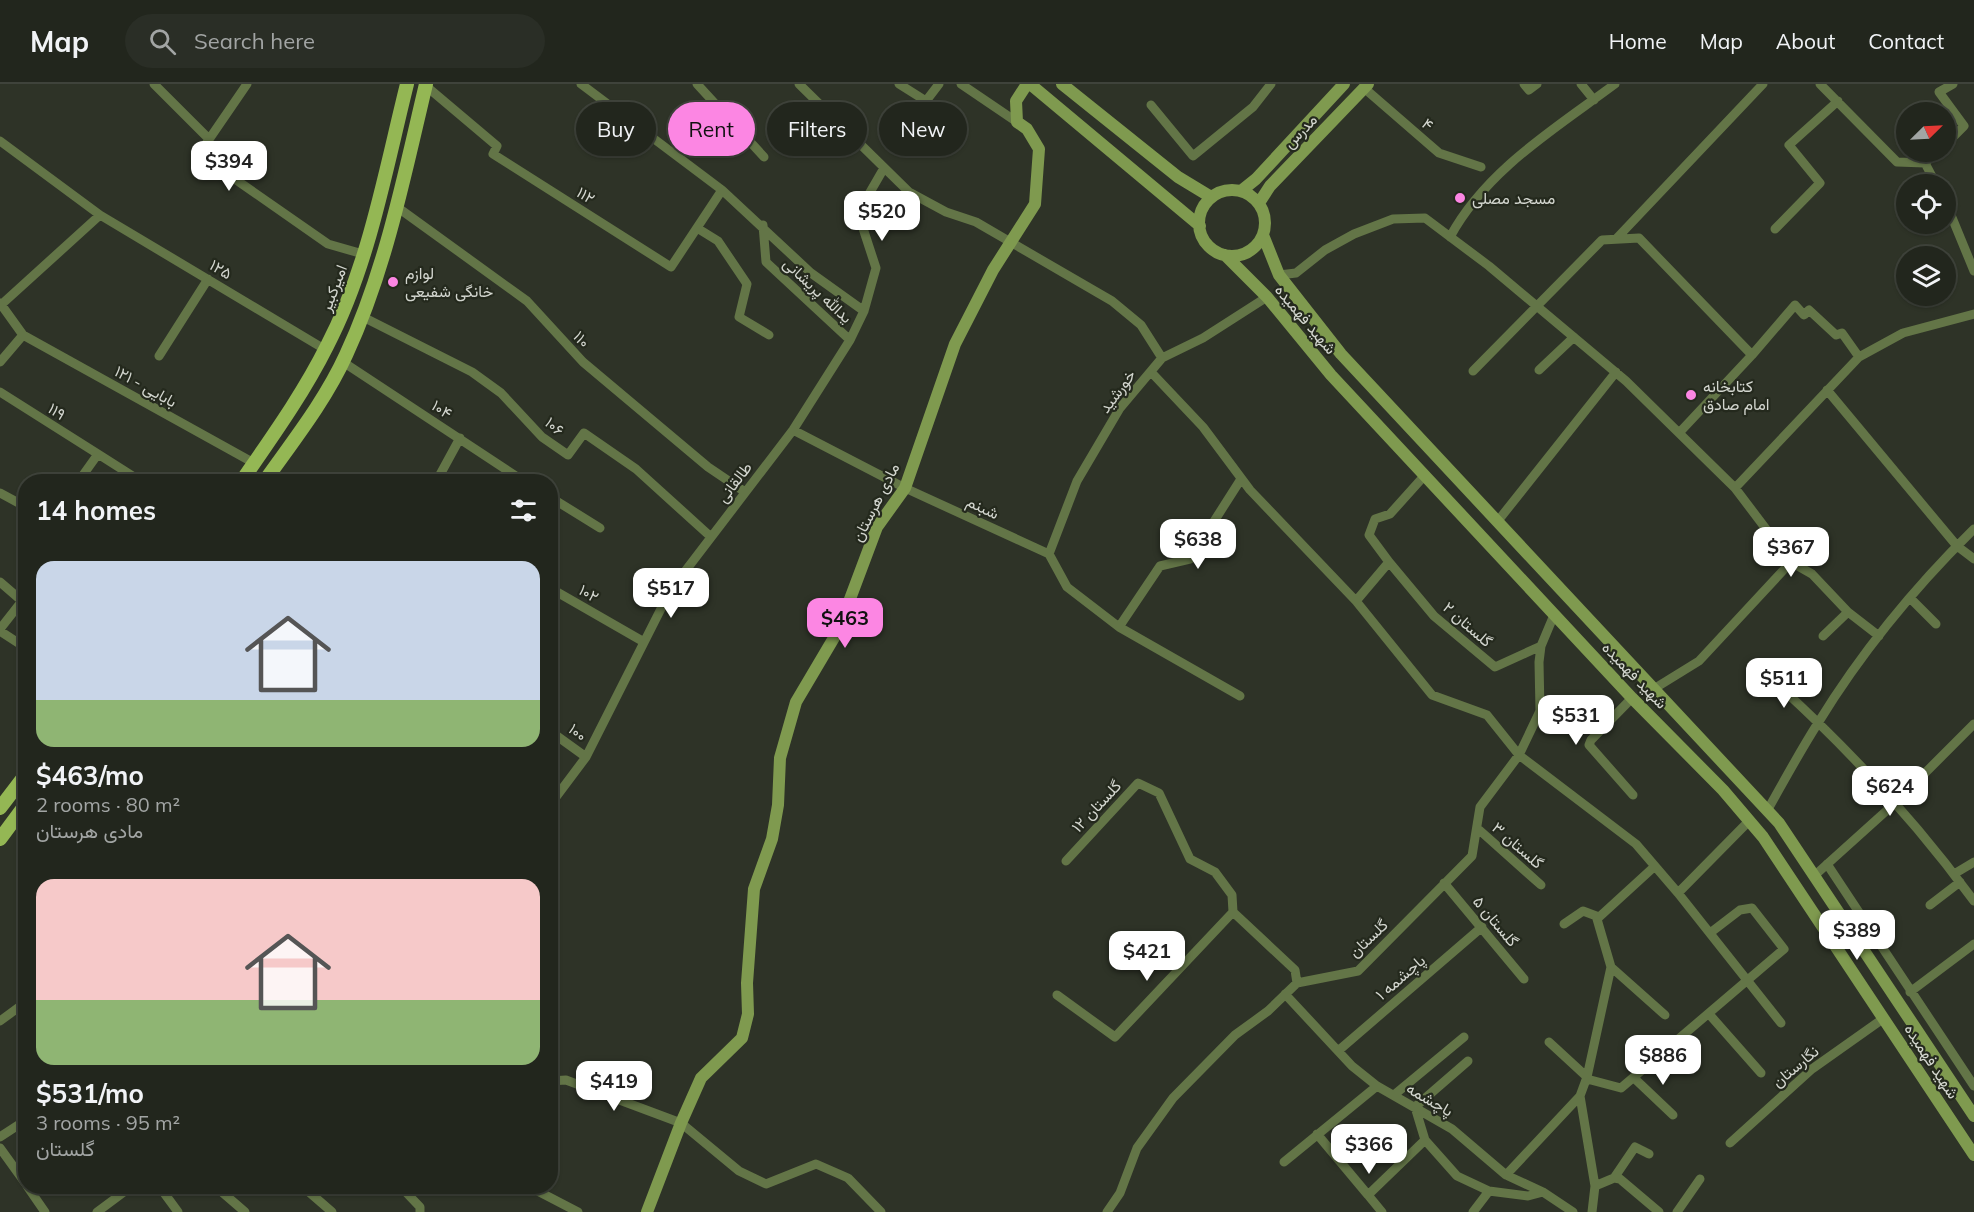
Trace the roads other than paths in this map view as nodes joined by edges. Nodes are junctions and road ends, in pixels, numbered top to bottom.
1 (154, 84) edge
2 (247, 84) edge
3 (407, 84) edge
4 (581, 84) edge
5 (697, 84) edge
6 (800, 84) edge
7 (899, 84) edge
8 (939, 84) edge
9 (961, 84) edge
10 (1028, 84) edge
11 (1062, 84) edge
12 (1271, 84) edge
13 (1344, 84) edge
14 (1524, 84) edge
15 (1538, 84) edge
16 (1581, 84) edge
17 (1615, 84) edge
18 (1763, 84) edge
19 (1820, 84) edge
20 (1953, 84) edge
21 (426, 85) edge
22 (1366, 86) edge
23 (403, 100) junction
24 (1594, 100) junction
25 (1838, 101) junction
26 (1946, 102) edge
27 (421, 103) junction
28 (1151, 105) dead end
29 (1956, 115) edge
30 (1017, 122) junction
31 (1956, 134) edge
32 (209, 139) junction
33 (0, 141) edge
34 (764, 157) dead end
35 (1925, 163) joint
36 (1481, 167) dead end
37 (884, 168) junction
38 (1931, 174) edge
39 (723, 190) junction
40 (1241, 191) junction
41 (1211, 197) junction
42 (1259, 203) junction
43 (397, 207) junction
44 (100, 215) junction
45 (763, 225) junction
46 (1200, 226) junction
47 (1956, 227) edge
48 (697, 228) junction
49 (1775, 229) dead end
50 (1263, 235) junction
51 (1450, 237) junction
52 (1616, 239) junction
53 (1010, 243) junction
54 (363, 254) junction
55 (1225, 255) junction
56 (1974, 271) edge
57 (1279, 274) junction
58 (208, 279) junction
59 (1268, 297) junction
60 (1, 304) edge
61 (1536, 305) junction
62 (864, 311) junction
63 (1974, 314) edge
64 (363, 317) junction
65 (23, 335) junction
66 (769, 335) dead end
67 (1574, 337) junction
68 (850, 340) junction
69 (326, 350) junction
70 (1752, 355) junction
71 (159, 356) dead end
72 (1859, 357) junction
73 (1162, 358) junction
74 (0, 362) edge
75 (343, 362) junction
76 (1539, 370) dead end
77 (1473, 371) dead end
78 (1150, 372) junction
79 (1616, 372) junction
80 (1827, 390) junction
81 (1376, 392) junction
82 (0, 393) edge
83 (1360, 406) junction
84 (1395, 413) junction
85 (1380, 427) junction
86 (792, 430) junction
87 (1679, 433) junction
88 (460, 438) junction
89 (98, 454) junction
90 (254, 463) junction
91 (84, 474) edge
92 (129, 474) edge
93 (246, 474) edge
94 (269, 474) edge
95 (440, 474) edge
96 (513, 474) edge
97 (1425, 475) junction
98 (1241, 479) junction
99 (905, 488) junction
100 (1735, 488) junction
101 (745, 492) junction
102 (0, 493) edge
103 (558, 502) edge
104 (18, 503) edge
105 (1497, 522) junction
106 (600, 528) dead end
107 (1974, 529) edge
108 (711, 537) junction
109 (1957, 546) junction
110 (1049, 554) junction
111 (1974, 559) edge
112 (1389, 562) junction
113 (1791, 562) junction
114 (0, 582) edge
115 (558, 593) edge
116 (18, 598) edge
117 (1910, 598) junction
118 (1356, 601) junction
119 (18, 606) edge
120 (1848, 612) junction
121 (1554, 615) junction
122 (1936, 624) dead end
123 (1119, 627) junction
124 (0, 630) edge
125 (1823, 636) dead end
126 (1879, 636) junction
127 (18, 642) edge
128 (644, 642) junction
129 (1541, 646) junction
130 (1768, 676) dead end
131 (1652, 690) junction
132 (1240, 696) dead end
133 (1632, 698) junction
134 (1819, 721) junction
135 (1974, 724) edge
136 (558, 736) edge
137 (1519, 754) junction
138 (586, 758) junction
139 (18, 784) edge
140 (558, 795) edge
141 (1633, 795) dead end
142 (1895, 803) junction
143 (0, 808) edge
144 (1767, 811) junction
145 (18, 816) edge
146 (1749, 820) junction
147 (1476, 828) junction
148 (0, 839) edge
149 (1066, 861) dead end
150 (1974, 862) edge
151 (1827, 864) junction
152 (1655, 866) junction
153 (1954, 874) junction
154 (1814, 876) junction
155 (1960, 882) junction
156 (1444, 883) junction
157 (1541, 885) dead end
158 (1678, 893) junction
159 (1974, 901) edge
160 (1929, 905) dead end
161 (1233, 912) junction
162 (1599, 917) junction
163 (1564, 924) dead end
164 (1482, 927) junction
165 (1710, 933) junction
166 (1974, 944) edge
167 (1861, 947) junction
168 (1845, 959) junction
169 (1611, 966) junction
170 (1878, 973) junction
171 (1524, 979) dead end
172 (1748, 981) junction
173 (1297, 983) junction
174 (1862, 985) junction
175 (1910, 992) junction
176 (1285, 994) junction
177 (1057, 995) dead end
178 (18, 1008) edge
179 (1709, 1014) junction
180 (1665, 1015) dead end
181 (1884, 1018) junction
182 (0, 1021) edge
183 (1781, 1023) dead end
184 (1464, 1037) dead end
185 (1549, 1042) dead end
186 (1338, 1051) junction
187 (1468, 1061) dead end
188 (1761, 1073) dead end
189 (1587, 1078) junction
190 (1634, 1078) junction
191 (558, 1080) edge
192 (1973, 1083) edge
193 (1377, 1086) junction
194 (1958, 1092) junction
195 (1394, 1095) junction
196 (1581, 1096) junction
197 (1415, 1107) junction
198 (1673, 1115) dead end
199 (1974, 1116) edge
200 (681, 1123) junction
201 (18, 1125) edge
202 (1317, 1134) junction
203 (0, 1137) edge
204 (1425, 1140) junction
205 (1730, 1143) dead end
206 (0, 1148) edge
207 (1649, 1154) dead end
208 (1974, 1155) edge
209 (1284, 1162) dead end
210 (18, 1174) edge
211 (1506, 1175) junction
212 (1614, 1178) junction
213 (1700, 1179) dead end
214 (1595, 1186) junction
215 (1488, 1191) junction
216 (1543, 1192) junction
217 (32, 1194) edge
218 (120, 1194) edge
219 (165, 1194) edge
220 (224, 1194) edge
221 (311, 1194) edge
222 (408, 1194) edge
223 (543, 1194) edge
224 (1368, 1195) junction
225 (45, 1212) edge
226 (97, 1212) edge
227 (178, 1212) edge
228 (245, 1212) edge
229 (332, 1212) edge
230 (420, 1212) edge
231 (578, 1212) edge
232 (647, 1212) edge
233 (881, 1212) edge
234 (1107, 1212) edge
235 (1382, 1212) edge
236 (1473, 1212) edge
237 (1573, 1212) edge
238 (1592, 1212) edge
239 (1659, 1212) edge
240 (1677, 1212) edge

1 - 32 street
2 - 32 street
3 - 23 main road, امیرکبیر
4 - 39 street, یدالله پریشانی
5 - 34 street
6 - 37 street
7 - 8 street
9 - 30 street
10 - 30 main road
10 - 46 main road
11 - 41 main road
12 - 28 street
13 - 40 main road, مدرس
14 - 15 street
16 - 24 street
17 - 24 street
18 - 52 street
19 - 25 street
20 - 26 street
21 - 27 main road
21 - 48 street, ۱۱۲
22 - 36 street, ۴
22 - 42 main road, مدرس
23 - 27 main road
23 - 54 main road, امیرکبیر
24 - 51 street
25 - 35 street
25 - 49 street
27 - 43 main road
29 - 31 street
30 - 53 main road, مادی هرستان
32 - 54 street
33 - 44 street, ۱۲۵
35 - 38 street
37 - 53 street
37 - 62 street, طالقانی
39 - 45 street, یدالله پریشانی
39 - 48 street, ۱۱۲
40 - 41 main road
40 - 42 main road
41 - 46 main road
42 - 50 main road
43 - 64 main road
43 - 101 street, ۱۱۰
44 - 58 street, ۱۲۵
44 - 60 street
45 - 62 street, یدالله پریشانی
45 - 68 street, یدالله پریشانی
46 - 55 main road
47 - 56 street
48 - 66 street
50 - 55 main road
50 - 57 main road, شهید فهمیده
51 - 57 street
51 - 61 street
52 - 61 street
52 - 70 street
53 - 73 street
53 - 99 main road, مادی هرستان
54 - 69 main road, امیرکبیر
55 - 59 main road, شهید فهمیده
57 - 81 main road, شهید فهمیده
58 - 69 street, ۱۲۵
58 - 71 street
59 - 73 street, خورشید
59 - 83 main road, شهید فهمیده
60 - 65 street
61 - 67 street
61 - 77 street
62 - 68 street, طالقانی
63 - 72 street
64 - 75 main road
64 - 108 street, ۱۰۶
65 - 74 street
65 - 90 street, بابایی - ۱۲۱
67 - 76 street
67 - 79 street
68 - 86 street, طالقانی
69 - 90 main road, امیرکبیر
70 - 72 street
70 - 87 street
72 - 80 street
73 - 78 street, خورشید
75 - 88 street, ۱۰۴
75 - 94 main road
78 - 98 street
78 - 110 street, خورشید
79 - 87 street
79 - 105 street
80 - 100 street
80 - 109 street
81 - 83 main road
81 - 84 main road, شهید فهمیده
82 - 89 street, ۱۱۹
83 - 85 main road, شهید فهمیده
84 - 85 main road
84 - 105 main road, شهید فهمیده
85 - 97 main road, شهید فهمیده
86 - 99 street, شبنم
86 - 101 street, طالقانی
87 - 100 street
88 - 95 street
88 - 96 street, ۱۰۴
89 - 91 street
89 - 92 street, ۱۱۹
90 - 93 main road, امیرکبیر
97 - 112 street
97 - 121 main road, شهید فهمیده
98 - 118 street
98 - 123 street
99 - 110 street, شبنم
99 - 200 main road, مادی هرستان
100 - 113 street
101 - 108 street, طالقانی
102 - 104 street
103 - 106 street
105 - 131 main road, شهید فهمیده
107 - 109 street
108 - 128 street, طالقانی
109 - 111 street
109 - 117 street
110 - 123 street
112 - 118 street
112 - 129 street, گلستان ۲
113 - 120 street
113 - 131 street
114 - 116 street
115 - 128 street, ۱۰۲
117 - 122 street
117 - 126 street
118 - 137 street
119 - 124 street
120 - 125 street
120 - 126 street
121 - 129 street, گلستان
121 - 133 main road, شهید فهمیده
123 - 132 street
124 - 127 street
126 - 134 street
128 - 138 street, طالقانی
129 - 137 street, گلستان
130 - 134 street
131 - 144 main road, شهید فهمیده
133 - 141 street
133 - 146 main road, شهید فهمیده
134 - 142 street
134 - 144 street
135 - 142 street
136 - 138 street, ۱۰۰
137 - 147 street, گلستان
137 - 152 street
138 - 140 street, طالقانی
139 - 143 main road
142 - 151 street
142 - 153 street
144 - 154 main road, شهید فهمیده
145 - 148 main road
146 - 158 street
146 - 168 main road, شهید فهمیده
147 - 156 street, گلستان
147 - 157 street, گلستان ۳
149 - 161 street, گلستان ۱۲
150 - 153 street
151 - 154 street
151 - 175 street
152 - 158 street
152 - 162 street
153 - 155 street
154 - 167 main road, شهید فهمیده
155 - 159 street
155 - 160 street
156 - 164 street, گلستان ۵
156 - 173 street, گلستان
158 - 165 street
161 - 173 street, گلستان ۱۲
161 - 177 street
162 - 163 street
162 - 169 street
164 - 171 street, گلستان ۵
164 - 186 street, پاچشمه ۱
165 - 172 street
165 - 172 street
166 - 175 street
167 - 168 main road
167 - 170 main road, شهید فهمیده
168 - 174 main road, شهید فهمیده
169 - 180 street
169 - 189 street
170 - 174 main road
170 - 194 main road, شهید فهمیده
172 - 179 street
172 - 183 street
173 - 176 street
174 - 181 main road, شهید فهمیده
175 - 192 street
176 - 186 street, پاچشمه
176 - 234 street
178 - 182 street
179 - 188 street
179 - 190 street
181 - 205 street, نگارستان
181 - 208 main road, شهید فهمیده
184 - 195 street
185 - 189 street
186 - 193 street, پاچشمه
187 - 197 street
189 - 190 street
189 - 196 street
190 - 198 street
191 - 200 street
192 - 194 street
193 - 195 street, پاچشمه
193 - 202 street
194 - 199 main road, شهید فهمیده
195 - 197 street, پاچشمه
196 - 211 street
196 - 214 street
197 - 204 street
197 - 211 street, پاچشمه
200 - 232 main road, مادی هرستان
200 - 233 street
201 - 203 street
202 - 209 street
202 - 224 street
204 - 215 street
204 - 224 street
206 - 210 street
207 - 212 street
211 - 216 street, پاچشمه
212 - 214 street
212 - 239 street
213 - 240 street
214 - 238 street
215 - 216 street
215 - 236 street
216 - 237 street, پاچشمه
217 - 225 street
218 - 226 street
219 - 227 street
220 - 228 street
221 - 229 street
222 - 230 street
223 - 231 street
224 - 235 street

